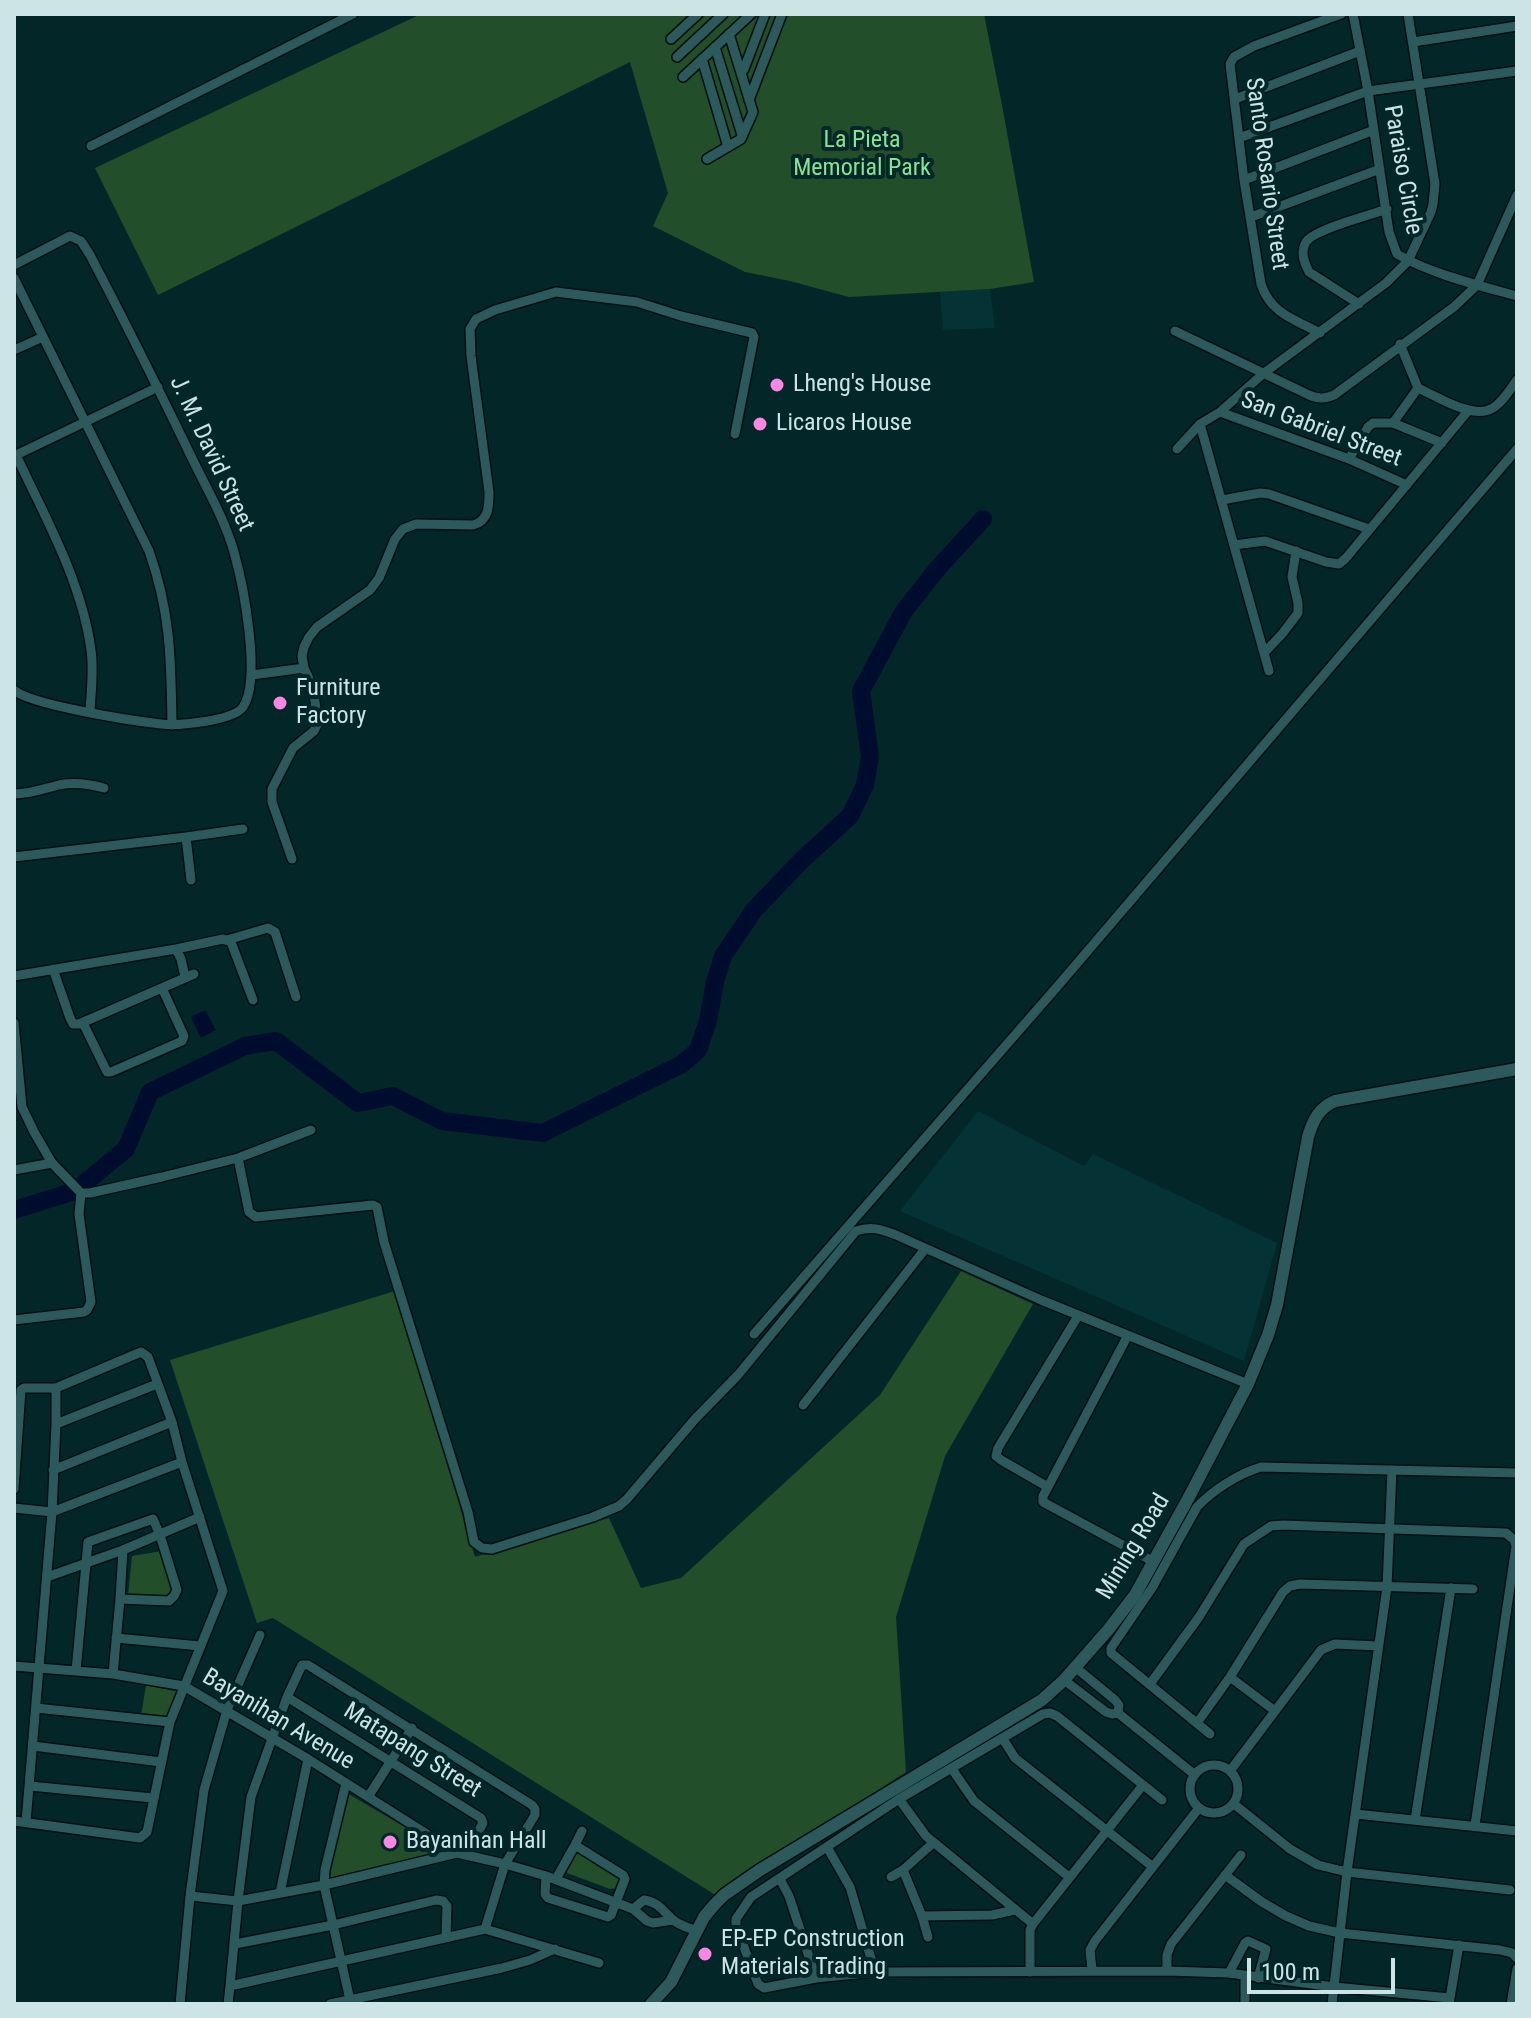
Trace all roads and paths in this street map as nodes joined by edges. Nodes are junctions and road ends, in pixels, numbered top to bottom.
1 (353, 14) edge
2 (698, 14) edge
3 (723, 14) edge
4 (751, 14) edge
5 (765, 14) edge
6 (782, 14) edge
7 (1341, 14) edge
8 (1353, 14) edge
9 (1408, 14) edge
10 (742, 22) junction
11 (1517, 26) edge
12 (729, 34) junction
13 (671, 39) dead end
14 (1413, 42) junction
15 (715, 47) junction
16 (734, 49) junction
17 (1360, 51) junction
18 (677, 57) dead end
19 (702, 59) junction
20 (1517, 71) edge
21 (741, 72) junction
22 (683, 77) dead end
23 (1419, 85) junction
24 (1368, 91) junction
25 (1235, 99) junction
26 (749, 100) junction
27 (1374, 130) junction
28 (742, 135) junction
29 (1239, 138) junction
30 (91, 146) dead end
31 (728, 147) junction
32 (707, 159) dead end
33 (1380, 169) junction
34 (1244, 180) junction
35 (1517, 195) edge
36 (1387, 209) junction
37 (1251, 217) junction
38 (1408, 261) junction
39 (14, 265) edge
40 (14, 278) edge
41 (1477, 285) junction
42 (1517, 296) edge
43 (1359, 304) junction
44 (1175, 331) dead end
45 (1320, 333) junction
46 (43, 337) junction
47 (1400, 344) junction
48 (14, 350) edge
49 (1264, 373) junction
50 (1517, 380) edge
51 (158, 387) junction
52 (1418, 388) junction
53 (1468, 411) junction
54 (1220, 412) junction
55 (86, 421) junction
56 (1393, 423) junction
57 (1200, 424) junction
58 (735, 434) dead end
59 (1442, 443) junction
60 (1177, 449) dead end
61 (1517, 449) edge
62 (15, 456) edge
63 (1349, 459) junction
64 (1407, 485) junction
65 (1222, 500) junction
66 (1369, 529) junction
67 (1234, 545) junction
68 (1296, 551) junction
69 (1264, 653) junction
70 (304, 668) junction
71 (1269, 671) dead end
72 (252, 675) junction
73 (16, 695) edge
74 (90, 712) junction
75 (172, 725) junction
76 (104, 788) dead end
77 (14, 794) edge
78 (243, 829) dead end
79 (186, 837) junction
80 (14, 857) edge
81 (292, 859) dead end
82 (191, 880) dead end
83 (227, 940) junction
84 (176, 949) junction
85 (53, 969) junction
86 (14, 976) edge
87 (162, 988) junction
88 (296, 997) dead end
89 (253, 1000) dead end
90 (14, 1023) edge
91 (83, 1023) junction
92 (16, 1055) edge
93 (1517, 1069) edge
94 (311, 1130) dead end
95 (238, 1158) junction
96 (52, 1163) junction
97 (14, 1170) edge
98 (78, 1189) junction
99 (860, 1213) junction
100 (868, 1227) junction
101 (925, 1249) junction
102 (1078, 1316) junction
103 (14, 1320) edge
104 (754, 1334) dead end
105 (1127, 1337) junction
106 (157, 1384) junction
107 (1248, 1384) junction
108 (56, 1388) junction
109 (803, 1405) dead end
110 (172, 1422) junction
111 (56, 1424) junction
112 (182, 1462) junction
113 (53, 1470) junction
114 (1392, 1470) junction
115 (1517, 1473) edge
116 (1048, 1487) junction
117 (14, 1489) edge
118 (14, 1508) edge
119 (52, 1512) junction
120 (200, 1517) junction
121 (1390, 1528) junction
122 (160, 1535) junction
123 (123, 1550) junction
124 (1154, 1562) junction
125 (87, 1563) junction
126 (47, 1577) junction
127 (1387, 1587) junction
128 (1451, 1588) junction
129 (1473, 1589) dead end
130 (120, 1599) junction
131 (260, 1635) dead end
132 (116, 1638) junction
133 (200, 1646) junction
134 (1378, 1646) junction
135 (14, 1666) edge
136 (1075, 1667) junction
137 (40, 1669) junction
138 (76, 1671) junction
139 (113, 1674) junction
140 (1230, 1677) junction
141 (1064, 1680) junction
142 (1095, 1683) junction
143 (1150, 1684) junction
144 (184, 1686) junction
145 (1085, 1696) junction
146 (287, 1697) junction
147 (36, 1708) junction
148 (227, 1710) junction
149 (1275, 1711) junction
150 (1118, 1713) junction
151 (170, 1722) junction
152 (1197, 1723) junction
153 (412, 1728) junction
154 (1210, 1734) dead end
155 (272, 1736) junction
156 (1003, 1739) junction
157 (33, 1746) junction
158 (308, 1759) junction
159 (391, 1760) junction
160 (161, 1762) junction
161 (952, 1769) junction
162 (1230, 1771) junction
163 (1195, 1775) junction
164 (346, 1783) junction
165 (1143, 1785) junction
166 (30, 1786) junction
167 (368, 1797) junction
168 (153, 1798) junction
169 (899, 1799) junction
170 (1162, 1800) dead end
171 (1234, 1804) junction
172 (1199, 1808) junction
173 (1356, 1814) junction
174 (1415, 1820) junction
175 (14, 1821) edge
176 (26, 1822) junction
177 (1475, 1825) junction
178 (1107, 1830) junction
179 (582, 1831) dead end
180 (1517, 1831) edge
181 (933, 1843) junction
182 (575, 1845) junction
183 (827, 1847) junction
184 (461, 1854) junction
185 (1241, 1855) dead end
186 (505, 1864) junction
187 (1153, 1867) junction
188 (903, 1870) junction
189 (1347, 1872) junction
190 (1225, 1875) junction
191 (551, 1877) junction
192 (891, 1877) dead end
193 (1069, 1877) junction
194 (780, 1879) junction
195 (324, 1885) junction
196 (1510, 1890) dead end
197 (280, 1893) junction
198 (190, 1896) junction
199 (238, 1901) junction
200 (616, 1902) junction
201 (633, 1909) junction
202 (1015, 1910) junction
203 (922, 1916) junction
204 (673, 1920) junction
205 (1033, 1924) junction
206 (333, 1925) junction
207 (485, 1929) junction
208 (697, 1931) junction
209 (1340, 1933) junction
210 (446, 1937) junction
211 (928, 1937) dead end
212 (235, 1944) junction
213 (1459, 1945) junction
214 (555, 1949) junction
215 (1517, 1958) edge
216 (341, 1962) junction
217 (599, 1963) dead end
218 (1517, 1969) edge
219 (1092, 1970) junction
220 (1167, 1971) junction
221 (875, 1972) junction
222 (1030, 1972) junction
223 (1229, 1973) junction
224 (1245, 1976) junction
225 (816, 1978) junction
226 (1258, 1978) junction
227 (230, 1986) junction
228 (1334, 1987) junction
229 (350, 2000) junction
230 (1450, 2001) edge
231 (180, 2004) edge
232 (228, 2004) edge
233 (330, 2004) edge
234 (651, 2004) edge
235 (1245, 2004) edge
236 (1332, 2004) edge
237 (1511, 2004) edge

1 - 30 street
2 - 13 street
3 - 18 street
4 - 10 street
5 - 21 street
6 - 26 street
7 - 25 street, Santo Rosario Street
8 - 17 street, Paraiso Circle
9 - 14 street
10 - 12 street
10 - 16 street
11 - 14 street
12 - 15 street
12 - 16 street
14 - 23 street
15 - 19 street
15 - 28 street
16 - 21 street
17 - 24 street, Paraiso Circle
17 - 25 street
19 - 22 street
19 - 31 street
20 - 23 street
21 - 26 street
23 - 24 street
23 - 38 street
24 - 27 street, Paraiso Circle
24 - 29 street
25 - 29 street, Santo Rosario Street
26 - 28 street
27 - 33 street, Paraiso Circle
27 - 34 street
28 - 31 street
29 - 34 street, Santo Rosario Street
31 - 32 street
33 - 36 street, Paraiso Circle
33 - 37 street
34 - 37 street, Santo Rosario Street
35 - 41 street
36 - 38 street, Paraiso Circle
36 - 43 street
37 - 45 street, Santo Rosario Street
38 - 41 street, Paraiso Circle
38 - 43 street
39 - 51 street, J. M. David Street
40 - 46 street
41 - 42 street, Paraiso Circle
41 - 47 street
43 - 45 street
44 - 49 street
45 - 49 street
46 - 48 street
46 - 55 street
47 - 49 street
47 - 52 street
49 - 54 street
50 - 53 street
51 - 55 street
51 - 72 street, J. M. David Street
52 - 53 street
52 - 56 street
53 - 59 street
54 - 57 street
54 - 63 street, San Gabriel Street
55 - 62 street
55 - 75 street
56 - 59 street
56 - 63 street
57 - 60 street
57 - 65 street
58 - 70 street
59 - 64 street
61 - 99 street
62 - 74 street
63 - 64 street, San Gabriel Street
64 - 66 street
65 - 66 street
65 - 67 street
66 - 68 street
67 - 68 street
67 - 69 street
68 - 69 street
69 - 71 street
70 - 72 street
70 - 81 street
72 - 75 street, J. M. David Street
73 - 74 street, J. M. David Street
74 - 75 street, J. M. David Street
76 - 77 street
78 - 79 street
79 - 80 street
79 - 82 street
83 - 84 street
83 - 88 street
83 - 89 street
84 - 85 street
84 - 87 street
85 - 86 street
85 - 91 street
87 - 91 street
87 - 91 street
90 - 92 street
92 - 96 street
93 - 107 street, Mining Road
94 - 95 street
95 - 98 street
95 - 100 street
96 - 97 street
96 - 98 street
98 - 103 street
99 - 100 street
99 - 104 street
100 - 101 street
101 - 102 street
101 - 109 street
102 - 105 street
102 - 116 street
105 - 107 street
105 - 116 street
106 - 108 street
106 - 110 street
106 - 111 street
107 - 124 street, Mining Road
108 - 111 street
108 - 117 street
110 - 112 street
110 - 113 street
111 - 113 street
112 - 119 street
112 - 120 street
113 - 119 street
114 - 115 street
114 - 121 street
114 - 143 street
116 - 124 street
118 - 119 street
119 - 126 street
120 - 122 street
120 - 133 street
121 - 127 street
121 - 143 street
121 - 177 street
122 - 123 street
122 - 125 street
122 - 130 street
123 - 125 street
123 - 130 street
124 - 136 street, Mining Road
125 - 126 street
125 - 138 street
126 - 137 street
127 - 128 street
127 - 134 street
127 - 140 street
128 - 129 street
128 - 174 street
130 - 132 street
131 - 148 street
132 - 133 street
132 - 139 street
133 - 144 street
134 - 149 street
134 - 173 street
135 - 137 street, Bayanihan Avenue
136 - 141 street, Mining Road
136 - 142 street
137 - 138 street, Bayanihan Avenue
137 - 147 street
138 - 139 street, Bayanihan Avenue
139 - 144 street, Bayanihan Avenue
140 - 149 street
140 - 152 street
141 - 145 street
141 - 208 street, Mining Road
142 - 145 street
142 - 150 street
143 - 152 street
144 - 148 street, Bayanihan Avenue
144 - 151 street
145 - 150 street
146 - 153 street
146 - 155 street
146 - 159 street, Matapang Street
147 - 151 street
147 - 157 street
148 - 155 street, Bayanihan Avenue
148 - 198 street
149 - 162 street
150 - 163 street
151 - 160 street
152 - 154 street
153 - 159 street
153 - 186 street
155 - 158 street, Bayanihan Avenue
155 - 199 street
156 - 161 street
156 - 165 street
156 - 178 street
157 - 160 street
157 - 166 street
158 - 164 street, Bayanihan Avenue
158 - 197 street
159 - 167 street
159 - 184 street, Matapang Street
160 - 168 street
161 - 169 street
161 - 193 street
162 - 163 street
162 - 171 street
163 - 172 street
164 - 167 street, Bayanihan Avenue
164 - 195 street
165 - 170 street
165 - 178 street
166 - 168 street
166 - 176 street
167 - 184 street, Bayanihan Avenue
168 - 176 street
169 - 181 street
169 - 183 street
171 - 172 street
171 - 189 street
172 - 187 street
173 - 174 street
173 - 189 street
174 - 177 street
175 - 176 street
177 - 180 street
178 - 187 street
178 - 193 street
179 - 182 street
181 - 188 street
181 - 202 street
182 - 191 street
182 - 200 street
183 - 194 street
183 - 221 street
184 - 186 street
184 - 195 street
185 - 190 street
186 - 191 street
186 - 207 street
187 - 219 street
188 - 192 street
188 - 203 street
189 - 196 street
189 - 209 street
190 - 209 street
190 - 220 street
191 - 200 street
191 - 200 street
193 - 205 street
194 - 225 street
194 - 225 street
195 - 197 street
195 - 206 street
197 - 199 street
198 - 199 street
198 - 231 street
199 - 212 street
200 - 201 street
201 - 204 street
201 - 204 street
202 - 203 street
202 - 205 street
203 - 211 street
204 - 208 street
205 - 222 street
206 - 210 street
206 - 212 street
206 - 216 street
207 - 210 street
207 - 214 street
208 - 234 street, Mining Road
209 - 213 street
209 - 228 street
210 - 216 street
212 - 227 street
213 - 215 street
213 - 230 street
214 - 217 street
214 - 229 street
216 - 227 street
216 - 229 street
218 - 237 street
219 - 220 street
219 - 222 street
220 - 223 street
221 - 222 street
221 - 225 street
223 - 224 street
223 - 226 street
224 - 226 street
224 - 235 street
226 - 228 street
227 - 232 street
228 - 230 street
228 - 236 street
229 - 233 street

